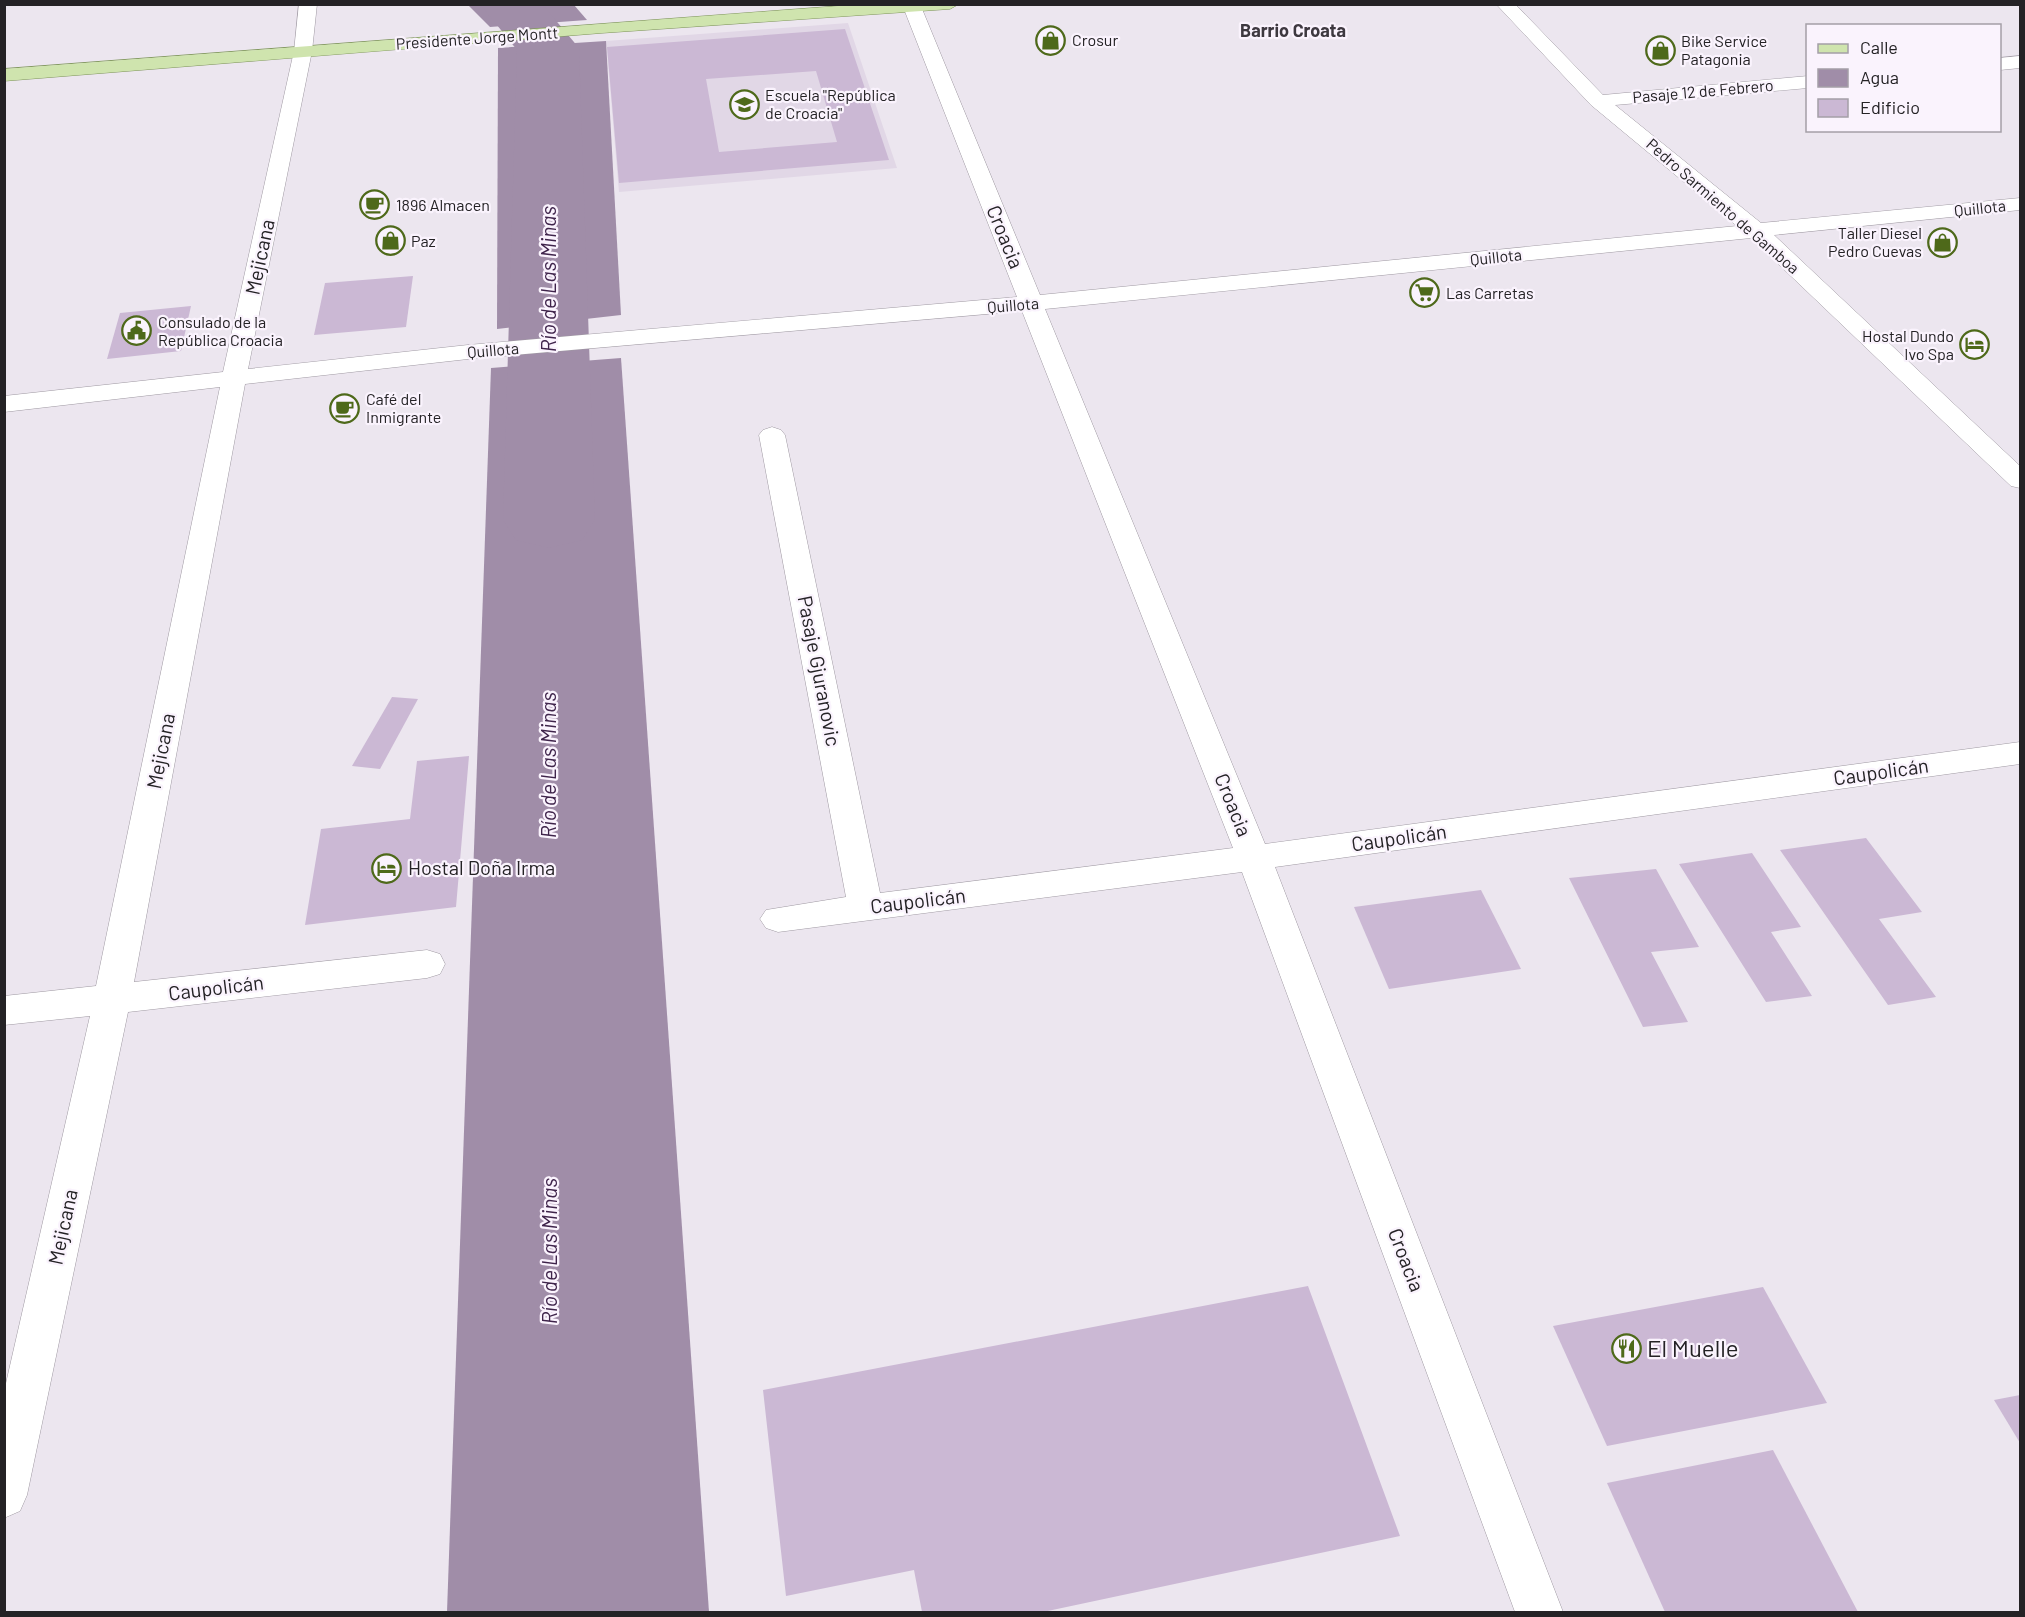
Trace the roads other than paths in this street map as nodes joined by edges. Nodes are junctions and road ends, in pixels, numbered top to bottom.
1 (308, 4) edge
2 (950, 4) edge
3 (1505, 4) edge
4 (911, 6) edge
5 (303, 51) junction
6 (2020, 62) edge
7 (2001, 64) edge
8 (4, 75) edge
9 (1806, 82) edge
10 (1599, 101) junction
11 (2020, 204) edge
12 (1757, 231) junction
13 (1032, 303) junction
14 (234, 379) junction
15 (4, 404) edge
16 (772, 435) dead end
17 (2020, 480) edge
18 (2020, 753) edge
19 (1254, 858) junction
20 (865, 907) junction
21 (778, 919) dead end
22 (426, 964) dead end
23 (112, 1000) junction
24 (4, 1011) edge
25 (4, 1495) edge
26 (1539, 1612) edge

1 - 5 street, Mejicana
2 - 4 main road, Presidente Jorge Montt
3 - 10 street, Pedro Sarmiento de Gamboa
4 - 5 main road, Presidente Jorge Montt
4 - 13 street, Croacia
5 - 8 main road, Presidente Jorge Montt
5 - 14 street, Mejicana
6 - 7 street
9 - 10 street, Pasaje 12 de Febrero
10 - 12 street, Pedro Sarmiento de Gamboa
11 - 12 street, Quillota
12 - 13 street, Quillota
12 - 17 street, Pedro Sarmiento de Gamboa
13 - 14 street, Quillota
13 - 19 street, Croacia
14 - 15 street, Quillota
14 - 23 street, Mejicana
16 - 20 street, Pasaje Gjuranovic
18 - 19 street, Caupolicán
19 - 20 street, Caupolicán
19 - 26 street, Croacia
20 - 21 street, Caupolicán
22 - 23 street, Caupolicán
23 - 24 street, Caupolicán
23 - 25 street, Mejicana

